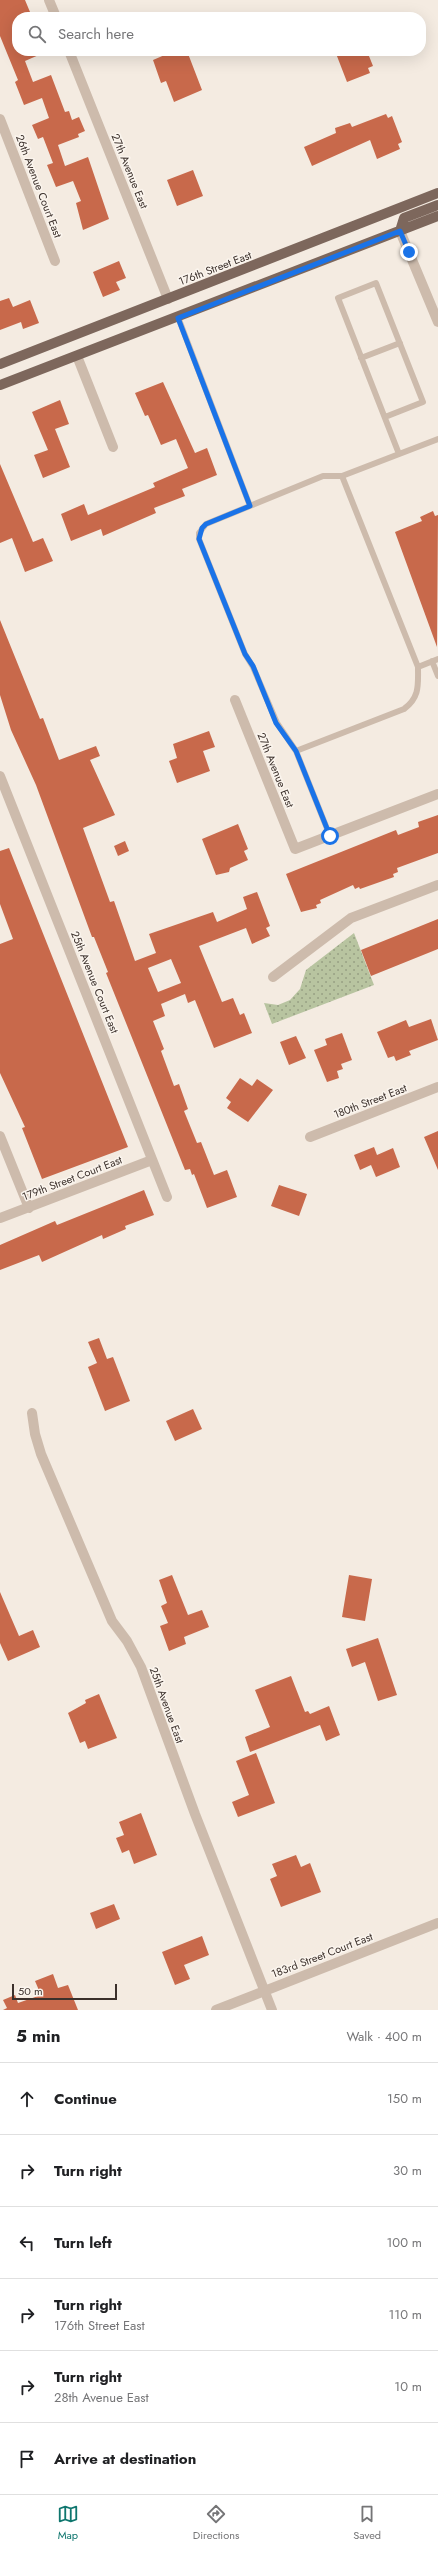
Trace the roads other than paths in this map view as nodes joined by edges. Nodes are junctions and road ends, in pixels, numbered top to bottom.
1 (49, 0) edge
2 (54, 12) edge
3 (71, 56) edge
4 (0, 119) edge
5 (438, 193) edge
6 (438, 205) edge
7 (438, 216) edge
8 (400, 231) junction
9 (55, 261) dead end
10 (168, 299) junction
11 (178, 318) junction
12 (438, 322) edge
13 (400, 343) junction
14 (77, 356) junction
15 (361, 358) junction
16 (0, 364) edge
17 (0, 385) edge
18 (385, 417) junction
19 (438, 439) edge
20 (113, 447) dead end
21 (399, 454) junction
22 (342, 476) junction
23 (250, 506) junction
24 (435, 660) edge
25 (418, 667) junction
26 (438, 676) edge
27 (235, 700) dead end
28 (296, 751) junction
29 (0, 776) edge
30 (438, 794) edge
31 (330, 836) junction
32 (438, 884) edge
33 (273, 977) dead end
34 (438, 1087) edge
35 (0, 1136) edge
36 (310, 1137) dead end
37 (152, 1160) junction
38 (167, 1198) dead end
39 (29, 1208) junction
40 (0, 1218) edge
41 (32, 1413) dead end
42 (438, 1923) edge
43 (265, 1991) junction
44 (216, 2010) edge
45 (272, 2010) edge

1 - 2 street
3 - 10 street, 27th Avenue East
4 - 9 street, 26th Avenue Court East
5 - 10 main road, 176th Street East
6 - 8 main road
7 - 8 main road
8 - 11 main road
8 - 12 street
10 - 16 main road, 176th Street East
11 - 14 main road
11 - 23 lane
13 - 15 lane
13 - 15 lane
13 - 18 lane
14 - 17 main road
14 - 20 street
15 - 18 lane
18 - 21 lane
19 - 21 lane
21 - 22 lane
22 - 23 lane
22 - 25 lane
23 - 28 lane
24 - 25 lane
24 - 26 lane
25 - 28 lane
27 - 31 street, 27th Avenue East
28 - 31 lane
29 - 37 street, 25th Avenue Court East
30 - 31 street
32 - 33 street
34 - 36 street, 180th Street East
35 - 39 street
37 - 38 street, 25th Avenue Court East
37 - 39 street, 179th Street Court East
39 - 40 street, 179th Street Court East
41 - 43 street, 25th Avenue East
42 - 43 street, 183rd Street Court East
43 - 44 street, 183rd Street Court East
43 - 45 street, 25th Avenue East

